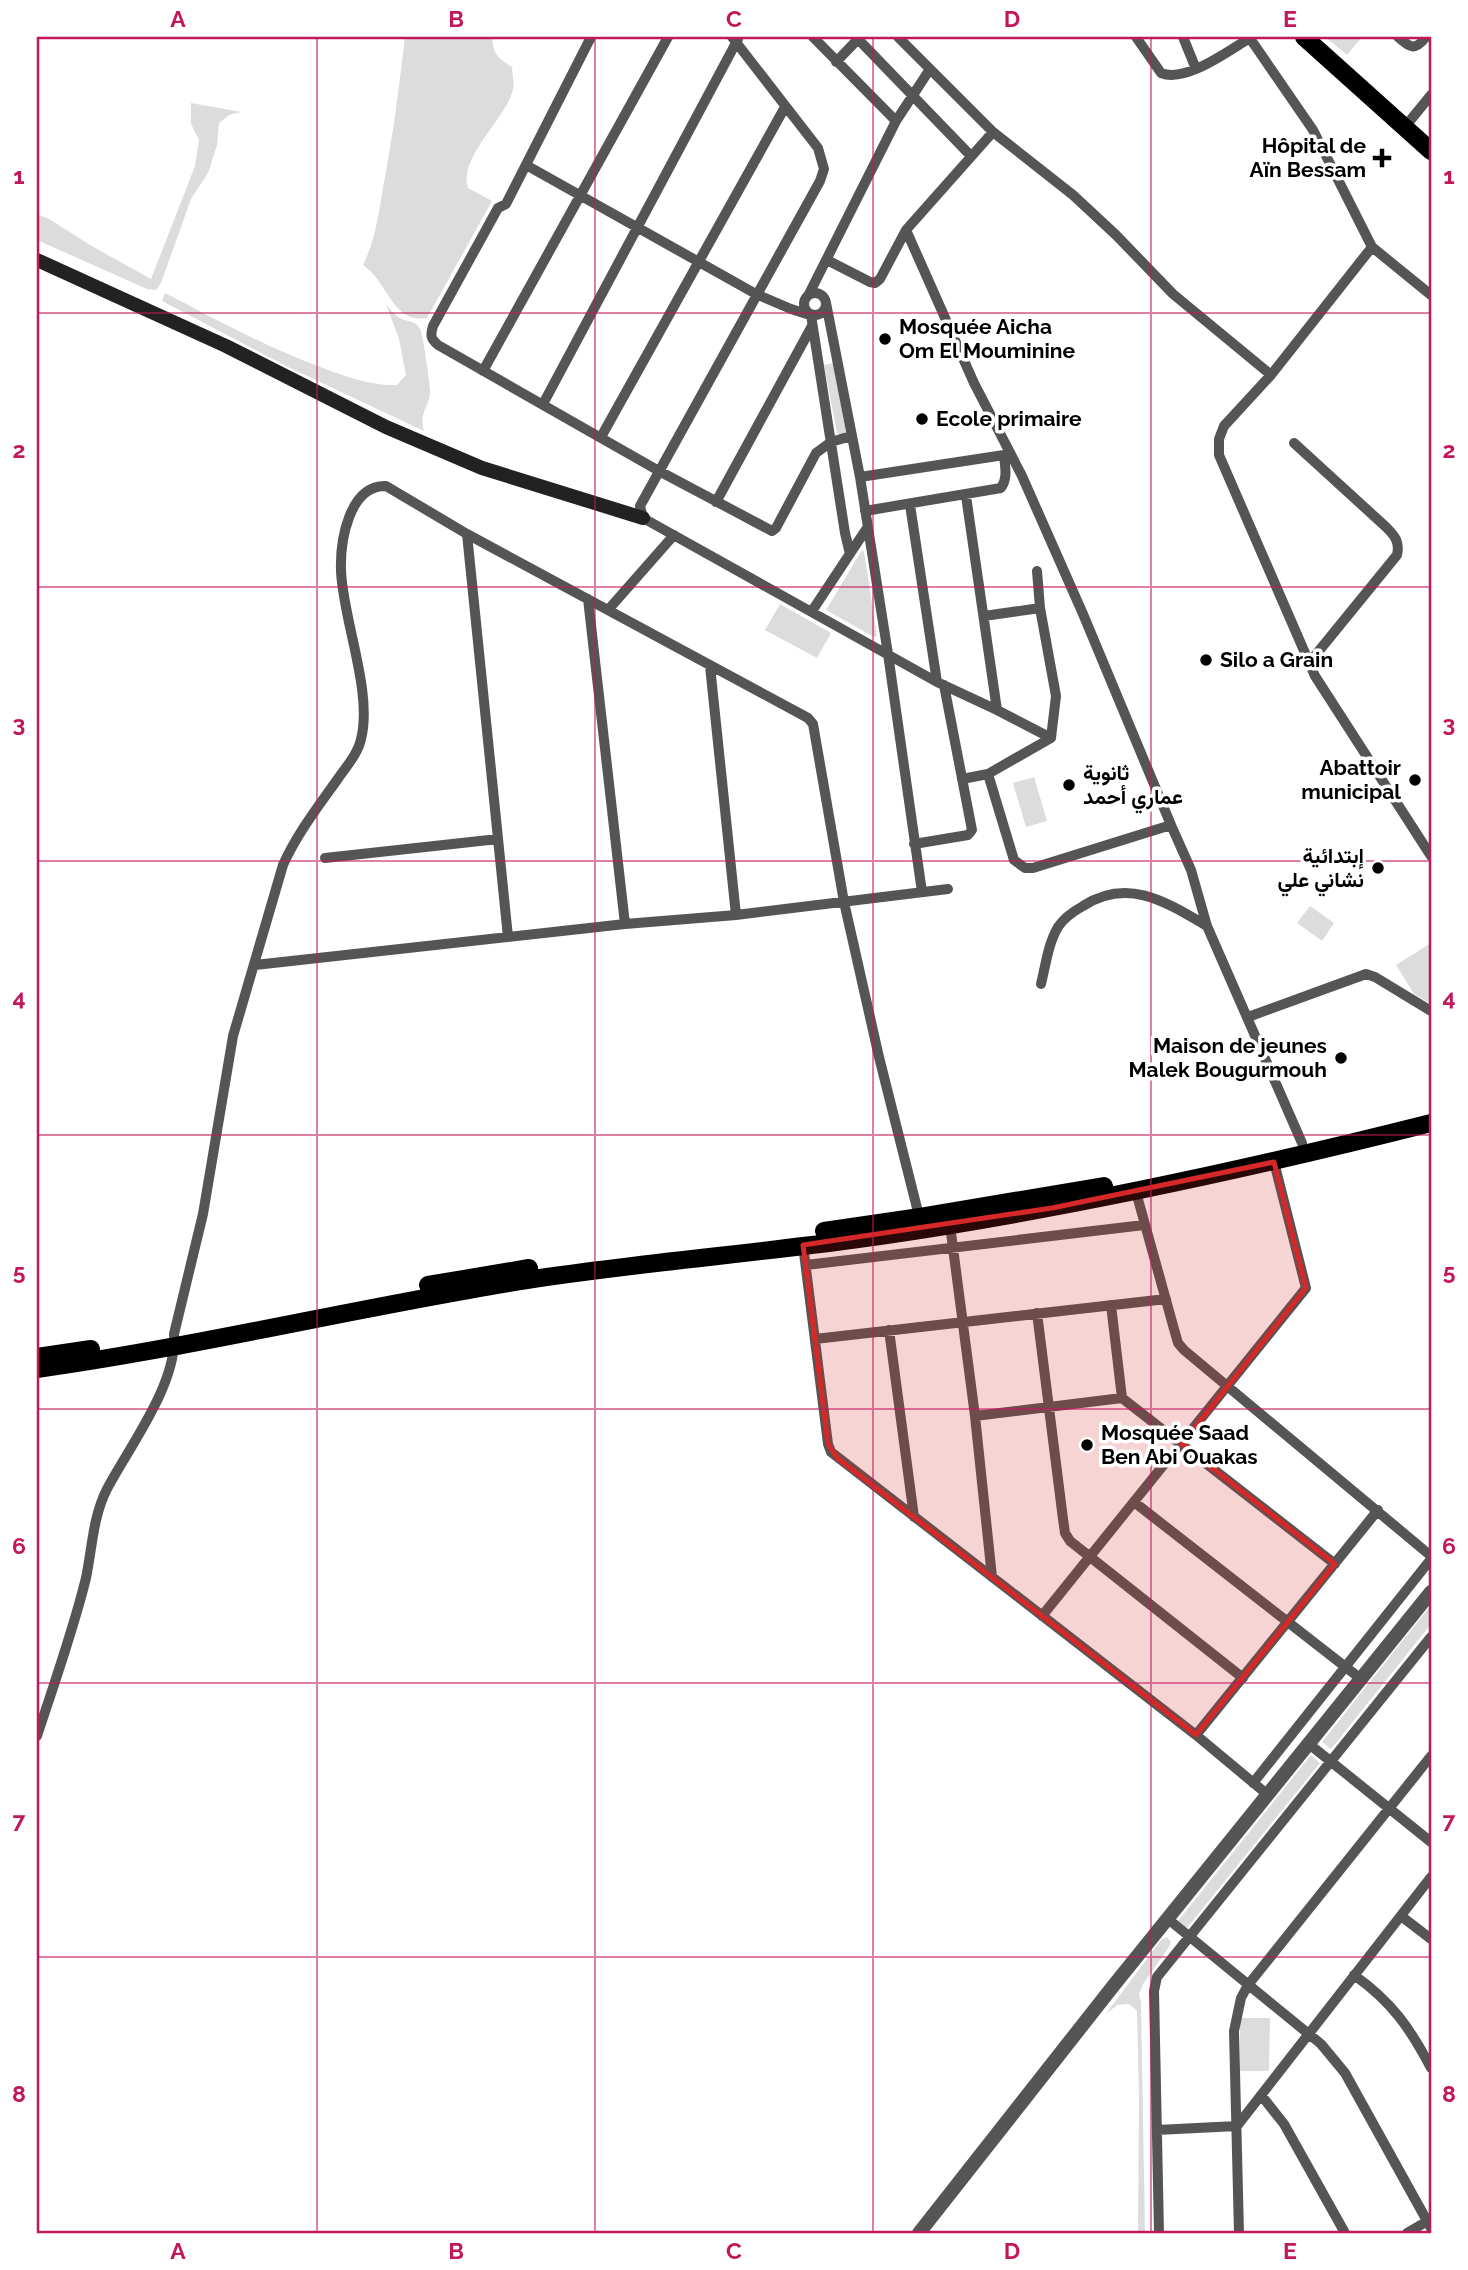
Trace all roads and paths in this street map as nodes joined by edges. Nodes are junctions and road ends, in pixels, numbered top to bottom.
1 (591, 37) edge
2 (668, 37) edge
3 (813, 37) edge
4 (858, 37) edge
5 (898, 37) edge
6 (1136, 37) edge
7 (1183, 37) edge
8 (1249, 37) edge
9 (1304, 37) edge
10 (1398, 37) edge
11 (1426, 37) edge
12 (736, 39) edge
13 (836, 62) junction
14 (930, 69) junction
15 (1196, 69) junction
16 (1431, 95) edge
17 (911, 96) junction
18 (785, 107) junction
19 (896, 121) junction
20 (1404, 128) junction
21 (993, 132) junction
22 (1431, 151) edge
23 (971, 156) junction
24 (526, 165) junction
25 (580, 194) junction
26 (639, 227) junction
27 (906, 230) junction
28 (1372, 247) junction
29 (37, 260) edge
30 (827, 260) junction
31 (700, 261) junction
32 (756, 294) junction
33 (809, 294) junction
34 (1431, 295) edge
35 (826, 303) junction
36 (811, 319) junction
37 (483, 371) junction
38 (1271, 375) junction
39 (543, 404) junction
40 (851, 436) junction
41 (601, 437) junction
42 (831, 442) junction
43 (1294, 443) dead end
44 (1007, 454) junction
45 (659, 471) junction
46 (860, 477) junction
47 (966, 496) junction
48 (716, 502) junction
49 (910, 505) junction
50 (865, 511) junction
51 (643, 518) junction
52 (867, 528) junction
53 (467, 534) junction
54 (674, 536) junction
55 (850, 554) junction
56 (1037, 570) dead end
57 (588, 599) junction
58 (1040, 608) junction
59 (608, 610) junction
60 (813, 611) junction
61 (984, 616) junction
62 (888, 653) junction
63 (1309, 663) junction
64 (710, 666) junction
65 (941, 684) junction
66 (998, 709) junction
67 (1051, 738) junction
68 (988, 774) junction
69 (962, 779) junction
70 (1171, 825) junction
71 (498, 839) junction
72 (914, 844) junction
73 (1431, 856) edge
74 (325, 858) dead end
75 (948, 889) dead end
76 (922, 891) junction
77 (844, 902) junction
78 (736, 915) junction
79 (625, 924) junction
80 (1207, 926) junction
81 (508, 937) junction
82 (255, 965) junction
83 (1041, 984) dead end
84 (1431, 1011) edge
85 (1248, 1017) junction
86 (1431, 1112) edge
87 (1431, 1123) edge
88 (1302, 1143) junction
89 (1274, 1162) junction
90 (1136, 1192) junction
91 (920, 1224) junction
92 (950, 1225) junction
93 (1144, 1225) junction
94 (803, 1245) junction
95 (954, 1248) junction
96 (806, 1265) junction
97 (1166, 1299) junction
98 (1111, 1306) junction
99 (1037, 1313) junction
100 (963, 1322) junction
101 (889, 1330) junction
102 (175, 1339) junction
103 (815, 1339) junction
104 (37, 1357) edge
105 (37, 1369) edge
106 (1227, 1387) junction
107 (1122, 1398) junction
108 (1049, 1408) junction
109 (975, 1416) junction
110 (1182, 1444) junction
111 (1135, 1502) junction
112 (1378, 1510) junction
113 (914, 1517) junction
114 (1089, 1558) junction
115 (1431, 1558) edge
116 (1335, 1564) junction
117 (992, 1577) junction
118 (1431, 1592) edge
119 (1042, 1616) junction
120 (1288, 1622) junction
121 (1431, 1637) edge
122 (1345, 1667) junction
123 (1243, 1678) junction
124 (1361, 1679) junction
125 (1196, 1735) junction
126 (37, 1736) edge
127 (1309, 1744) junction
128 (1431, 1756) edge
129 (1331, 1761) junction
130 (1253, 1783) junction
131 (1268, 1795) junction
132 (1389, 1808) junction
133 (1431, 1842) edge
134 (1431, 1877) edge
135 (1401, 1916) junction
136 (1168, 1919) junction
137 (1189, 1936) junction
138 (1431, 1939) edge
139 (1354, 1975) junction
140 (1248, 1985) junction
141 (1308, 2034) junction
142 (1431, 2068) edge
143 (1261, 2095) junction
144 (1237, 2126) junction
145 (1157, 2130) junction
146 (1430, 2223) edge
147 (919, 2233) edge
148 (1159, 2233) edge
149 (1239, 2233) edge
150 (1345, 2233) edge
151 (1406, 2233) edge

1 - 24 street
2 - 25 street
3 - 13 street
4 - 13 street
4 - 17 street
5 - 14 street
6 - 15 street
7 - 15 street
8 - 15 street
8 - 28 street
9 - 20 main road
10 - 11 street
12 - 18 street
12 - 26 street
13 - 19 street
14 - 17 street
14 - 21 street
16 - 20 street
17 - 19 street
17 - 23 street
18 - 31 street
18 - 32 street
19 - 30 street
20 - 22 main road
21 - 23 street
21 - 38 street
23 - 27 street
24 - 25 street
24 - 37 street
25 - 26 street
25 - 37 street
26 - 31 street
26 - 39 street
27 - 30 street
27 - 44 street
28 - 34 street
28 - 38 street
29 - 51 main road
30 - 33 street
31 - 32 street
31 - 41 street
32 - 36 street
32 - 45 street
33 - 35 street
33 - 36 street
35 - 36 street
35 - 40 street
36 - 42 street
36 - 48 street
37 - 39 street
38 - 63 street
39 - 41 street
40 - 42 street
40 - 46 street
41 - 45 street
42 - 48 street
42 - 55 street
43 - 63 street
44 - 46 street
44 - 47 street
44 - 70 street
45 - 48 street
45 - 51 street
46 - 50 street
47 - 49 street
47 - 61 street
49 - 50 street
49 - 65 street
50 - 52 street
51 - 54 street
52 - 55 street
52 - 62 street
53 - 57 street
53 - 71 street
53 - 82 street
54 - 59 street
54 - 60 street
55 - 60 street
56 - 58 street
57 - 59 street
57 - 79 street
58 - 61 street
58 - 67 street
59 - 64 street
60 - 62 street
61 - 66 street
62 - 65 street
62 - 72 street
63 - 73 street
64 - 77 street
64 - 78 street
65 - 66 street
65 - 69 street
66 - 67 street
67 - 68 street
68 - 69 street
68 - 70 street
69 - 72 street
70 - 80 street
71 - 74 street
71 - 81 street
72 - 76 street
75 - 76 street
76 - 77 street
77 - 78 street
77 - 91 street
78 - 79 street
79 - 81 street
80 - 83 street
80 - 85 street
81 - 82 street
82 - 102 street
84 - 85 street
85 - 88 street
86 - 88 main road
87 - 89 main road
88 - 91 main road
89 - 90 main road
89 - 106 street
90 - 92 main road
90 - 93 street
91 - 92 main road
91 - 94 main road
91 - 102 main road
92 - 95 street
93 - 95 street
93 - 97 street
94 - 96 street
94 - 102 main road
95 - 96 street
95 - 100 street
96 - 103 street
97 - 98 street
97 - 106 street
98 - 99 street
98 - 107 street
99 - 100 street
99 - 108 street
100 - 101 street
100 - 109 street
101 - 103 street
101 - 113 street
102 - 104 main road
102 - 105 main road
102 - 126 street
103 - 113 street
106 - 110 street
106 - 112 street
107 - 108 street
107 - 110 street
108 - 109 street
108 - 114 street
109 - 117 street
110 - 111 street
110 - 116 street
111 - 114 street
111 - 120 street
112 - 115 street
112 - 116 street
113 - 117 street
114 - 119 street
114 - 123 street
115 - 122 street
116 - 120 street
117 - 119 street
118 - 124 street
119 - 125 street
120 - 122 street
120 - 123 street
121 - 129 street
122 - 124 street
122 - 130 street
123 - 125 street
124 - 127 street
125 - 130 street
127 - 129 street
127 - 131 street
128 - 132 street
129 - 132 street
129 - 137 street
130 - 131 street
131 - 136 street
132 - 133 street
132 - 140 street
134 - 135 street
135 - 138 street
135 - 139 street
136 - 137 street
136 - 147 street
137 - 140 street
137 - 145 street
139 - 141 street
139 - 142 street
140 - 141 street
140 - 144 street
141 - 143 street
141 - 146 street
143 - 144 street
143 - 150 street
144 - 145 street
144 - 149 street
145 - 148 street
146 - 151 street

